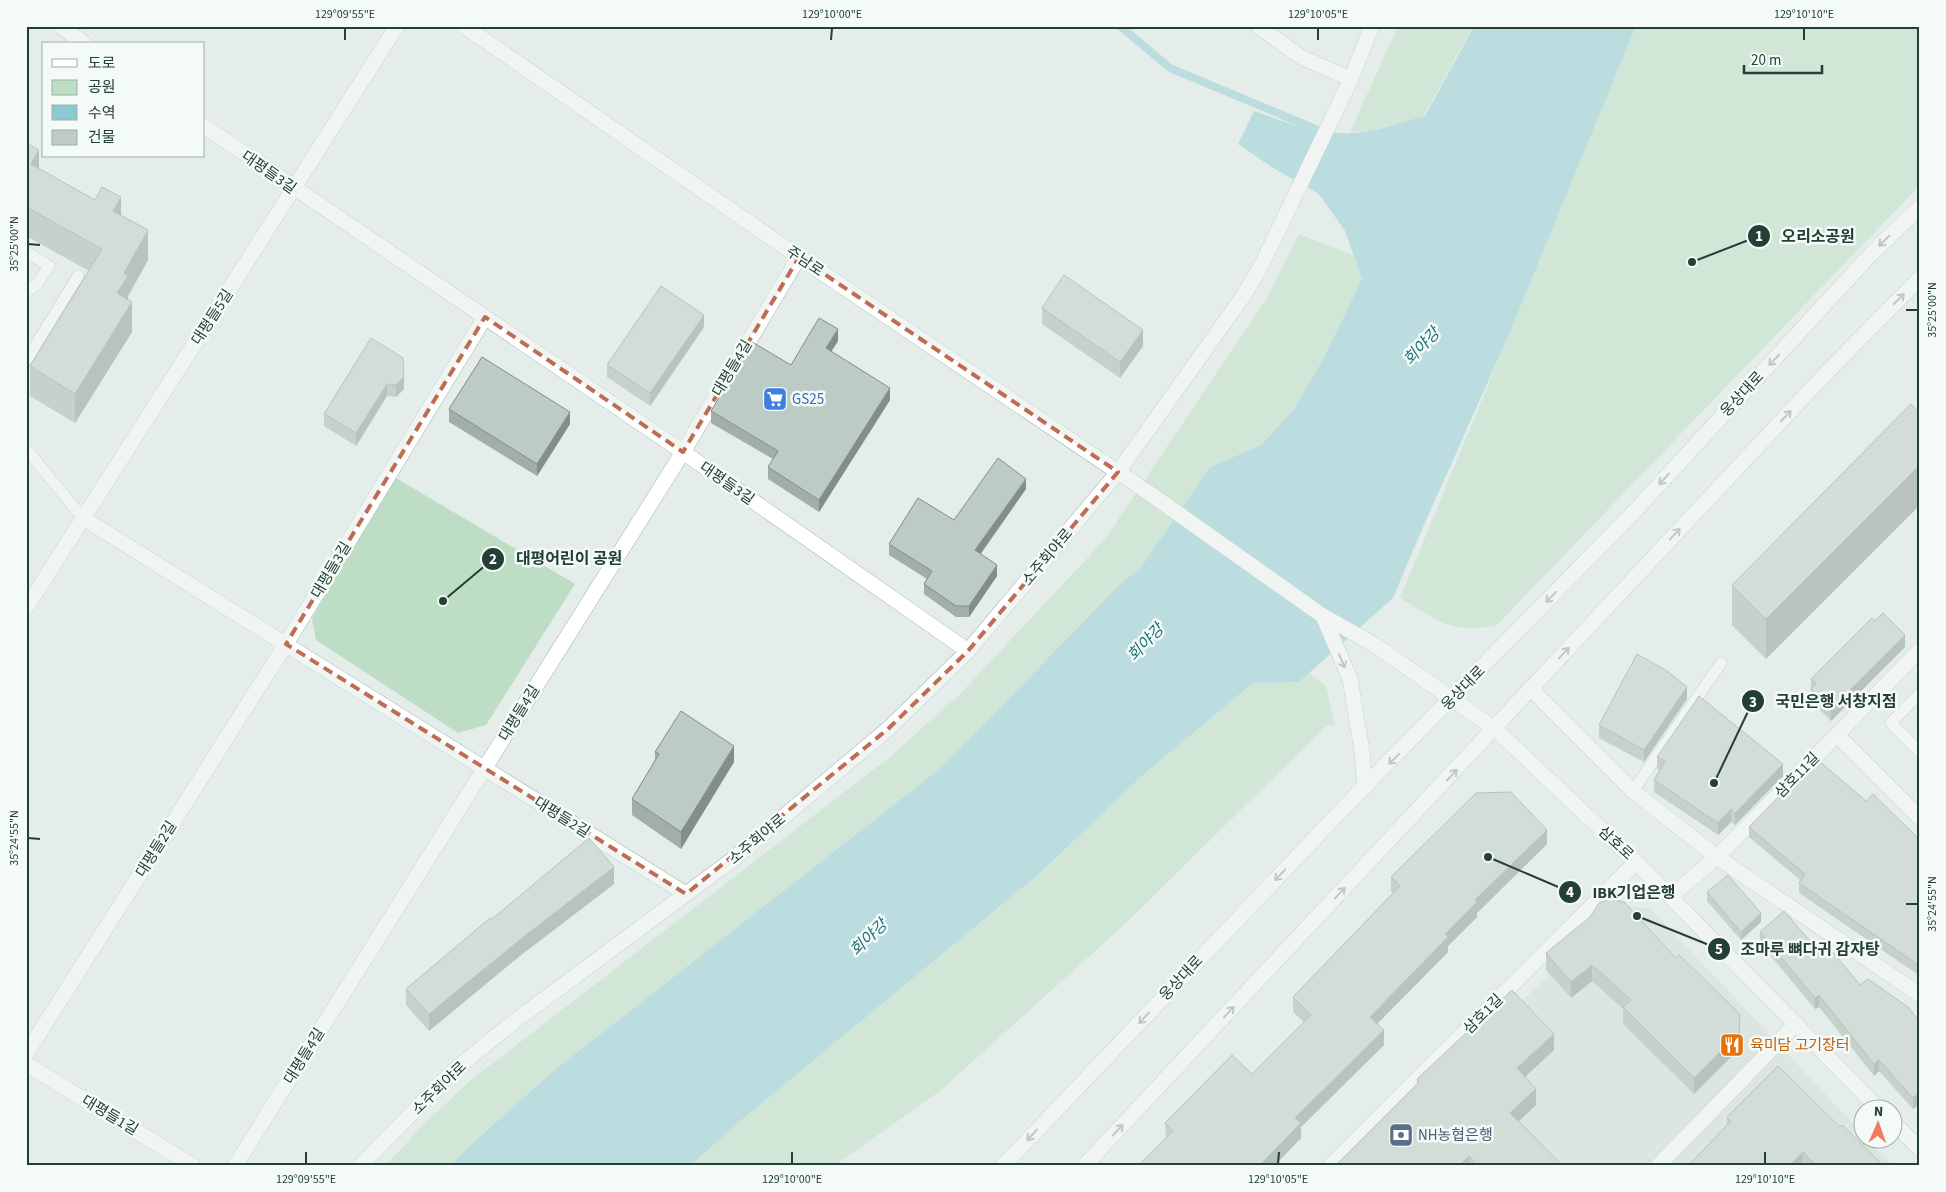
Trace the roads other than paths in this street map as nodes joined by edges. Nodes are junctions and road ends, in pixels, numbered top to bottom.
1 (60, 26) edge
2 (397, 26) edge
3 (464, 26) edge
4 (1258, 26) edge
5 (1372, 26) edge
6 (82, 42) edge
7 (1348, 85) junction
8 (205, 127) edge
9 (294, 189) junction
10 (1920, 207) edge
11 (26, 252) edge
12 (799, 257) junction
13 (78, 276) edge
14 (1920, 278) edge
15 (26, 292) edge
16 (485, 317) junction
17 (26, 361) edge
18 (26, 449) edge
19 (683, 452) junction
20 (1118, 472) junction
21 (83, 518) junction
22 (26, 608) edge
23 (1323, 616) junction
24 (286, 644) junction
25 (1920, 650) edge
26 (968, 651) junction
27 (1721, 663) dead end
28 (1530, 688) junction
29 (1920, 693) edge
30 (1452, 699) junction
31 (1495, 729) junction
32 (1837, 735) junction
33 (1920, 752) edge
34 (484, 768) junction
35 (1365, 787) junction
36 (1633, 791) junction
37 (1920, 818) edge
38 (1717, 857) junction
39 (1636, 862) junction
40 (686, 894) junction
41 (1671, 896) junction
42 (1920, 995) edge
43 (1796, 1024) junction
44 (26, 1054) edge
45 (26, 1064) edge
46 (1870, 1100) edge
47 (1904, 1133) edge
48 (1920, 1149) edge
49 (193, 1166) edge
50 (235, 1166) edge
51 (360, 1166) edge
52 (1003, 1166) edge
53 (1084, 1166) edge
54 (1330, 1166) edge
55 (1658, 1166) edge

1 - 6 street
2 - 9 street, 대평들5길
3 - 12 street, 주남로
4 - 7 street
5 - 7 street, 소주회야로
7 - 20 street, 소주회야로
8 - 9 street, 대평들3길
9 - 16 street, 대평들3길
9 - 21 street, 대평들5길
10 -> 30 street, 웅상대로
11 - 15 lane
12 - 19 street, 대평들4길
12 - 20 street, 주남로
13 - 17 lane
28 -> 14 street
16 - 19 street, 대평들3길
16 - 24 street, 대평들3길
18 - 21 lane
19 - 26 street, 대평들3길
19 - 34 street, 대평들4길
20 - 23 street, 주남로
20 - 26 street, 소주회야로
21 - 22 street, 대평들5길
21 - 24 street, 대평들2길
23 - 30 street, 삼호로
23 -> 35 street
24 - 34 street, 대평들2길
24 - 44 street, 대평들2길
25 - 32 street, 삼호11길
26 - 40 street, 소주회야로
27 - 36 lane
28 - 31 street
28 - 36 street
29 - 33 lane
30 - 31 street, 삼호로
30 -> 35 street, 웅상대로
31 - 39 street, 삼호로
53 -> 31 street
32 - 37 street
32 - 38 street, 삼호11길
34 - 40 street, 대평들2길
34 - 50 street, 대평들4길
35 -> 52 street, 웅상대로
36 - 38 street
38 - 41 street, 삼호11길
38 - 42 street
39 - 41 street, 삼호로
39 - 54 street, 삼호1길
40 - 51 street, 소주회야로
41 - 43 street, 삼호로
43 - 46 street, 삼호로
43 - 55 street
45 - 49 street, 대평들1길
47 - 48 street

